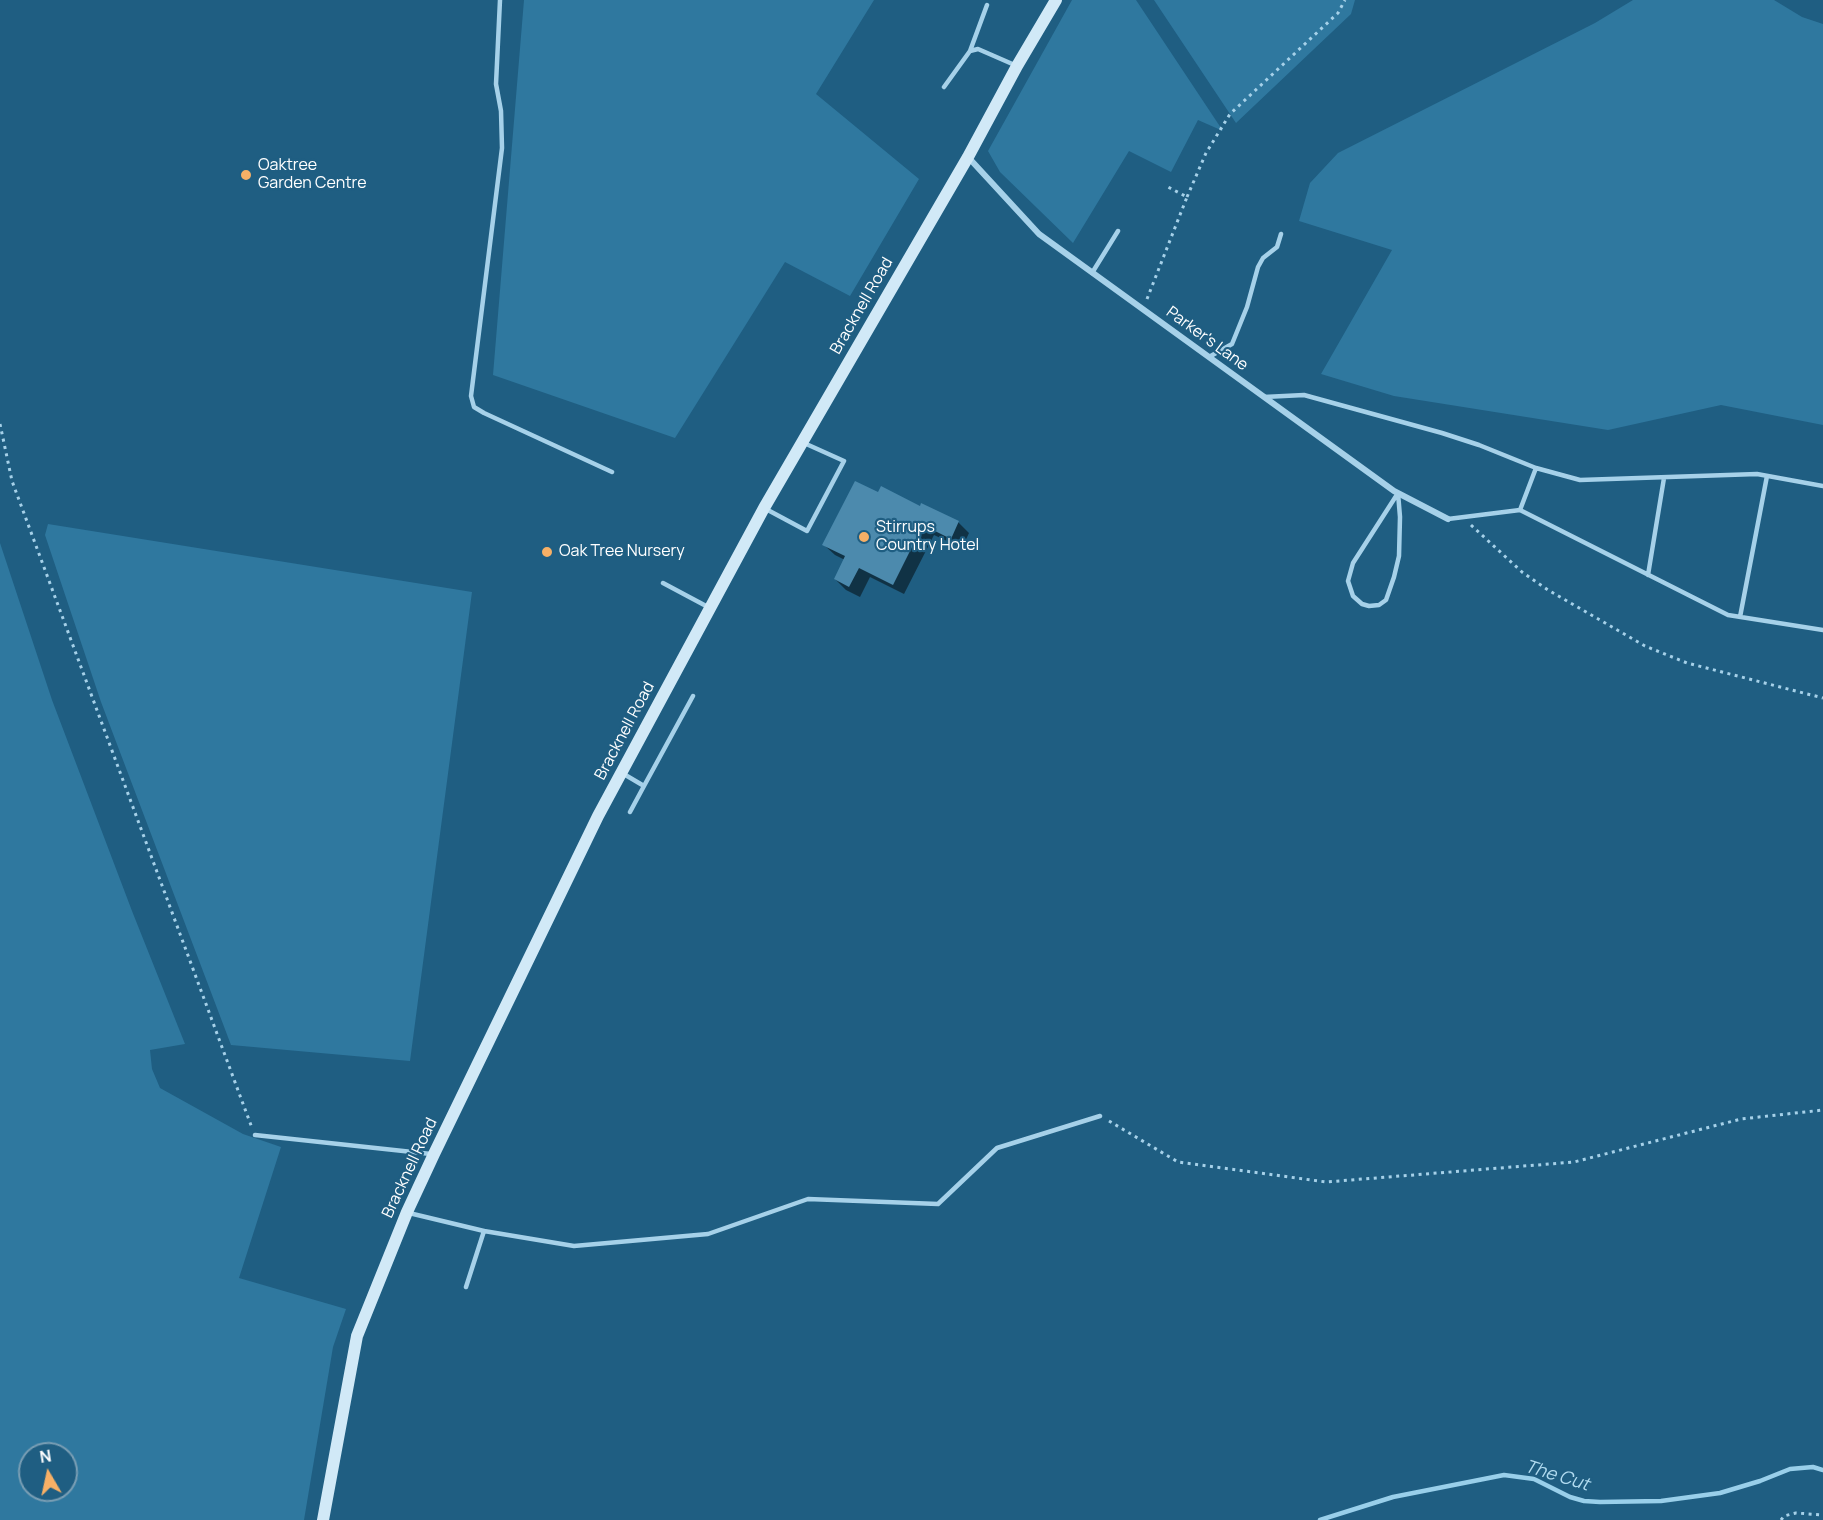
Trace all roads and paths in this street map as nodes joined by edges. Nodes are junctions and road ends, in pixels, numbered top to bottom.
1 (500, 0) edge
2 (1056, 0) edge
3 (1345, 0) edge
4 (987, 5) dead end
5 (970, 51) junction
6 (1017, 66) junction
7 (944, 87) dead end
8 (968, 158) junction
9 (1168, 188) dead end
10 (1187, 197) junction
11 (1118, 231) dead end
12 (1281, 234) dead end
13 (1092, 273) junction
14 (1143, 309) junction
15 (1209, 357) junction
16 (1264, 397) junction
17 (0, 424) edge
18 (802, 442) junction
19 (1536, 468) junction
20 (612, 472) dead end
21 (1767, 476) junction
22 (1664, 478) junction
23 (1823, 486) edge
24 (1398, 493) junction
25 (764, 508) junction
26 (1520, 510) junction
27 (1464, 518) junction
28 (1448, 519) joint
29 (1648, 575) junction
30 (663, 583) dead end
31 (711, 608) junction
32 (1740, 617) junction
33 (1823, 630) edge
34 (693, 696) dead end
35 (1823, 698) edge
36 (622, 773) junction
37 (644, 786) junction
38 (630, 812) dead end
39 (1823, 1110) edge
40 (1100, 1116) joint
41 (255, 1135) joint
42 (434, 1154) junction
43 (407, 1212) junction
44 (484, 1231) junction
45 (466, 1287) dead end
46 (1823, 1515) edge
47 (323, 1520) edge
48 (1781, 1520) edge

1 - 20 lane
2 - 6 main road, Bracknell Road
3 - 10 path
4 - 5 lane
5 - 6 lane
5 - 7 lane
6 - 8 main road, Bracknell Road
8 - 13 street, Parker's Lane
8 - 18 main road, Bracknell Road
9 - 10 path
10 - 14 path
11 - 13 lane
12 - 15 lane
13 - 14 street, Parker's Lane
14 - 15 street, Parker's Lane
15 - 16 street, Parker's Lane
16 - 19 lane
16 - 24 street, Parker's Lane
17 - 41 path
18 - 25 main road, Bracknell Road
18 - 25 lane
19 - 22 lane
19 - 26 lane
21 - 22 lane
21 - 23 lane
21 - 32 lane
22 - 29 lane
24 - 24 lane
24 - 28 street, Parker's Lane
25 - 31 main road, Bracknell Road
26 - 27 lane
26 - 29 lane
27 - 28 lane
27 - 35 path
29 - 32 lane
30 - 31 lane
31 - 36 main road, Bracknell Road
32 - 33 lane
34 - 37 lane
36 - 37 lane
36 - 42 main road, Bracknell Road
37 - 38 lane
39 - 40 path
40 - 44 lane
41 - 42 lane
42 - 43 main road, Bracknell Road
43 - 44 lane
43 - 47 main road, Bracknell Road
44 - 45 lane
46 - 48 path

